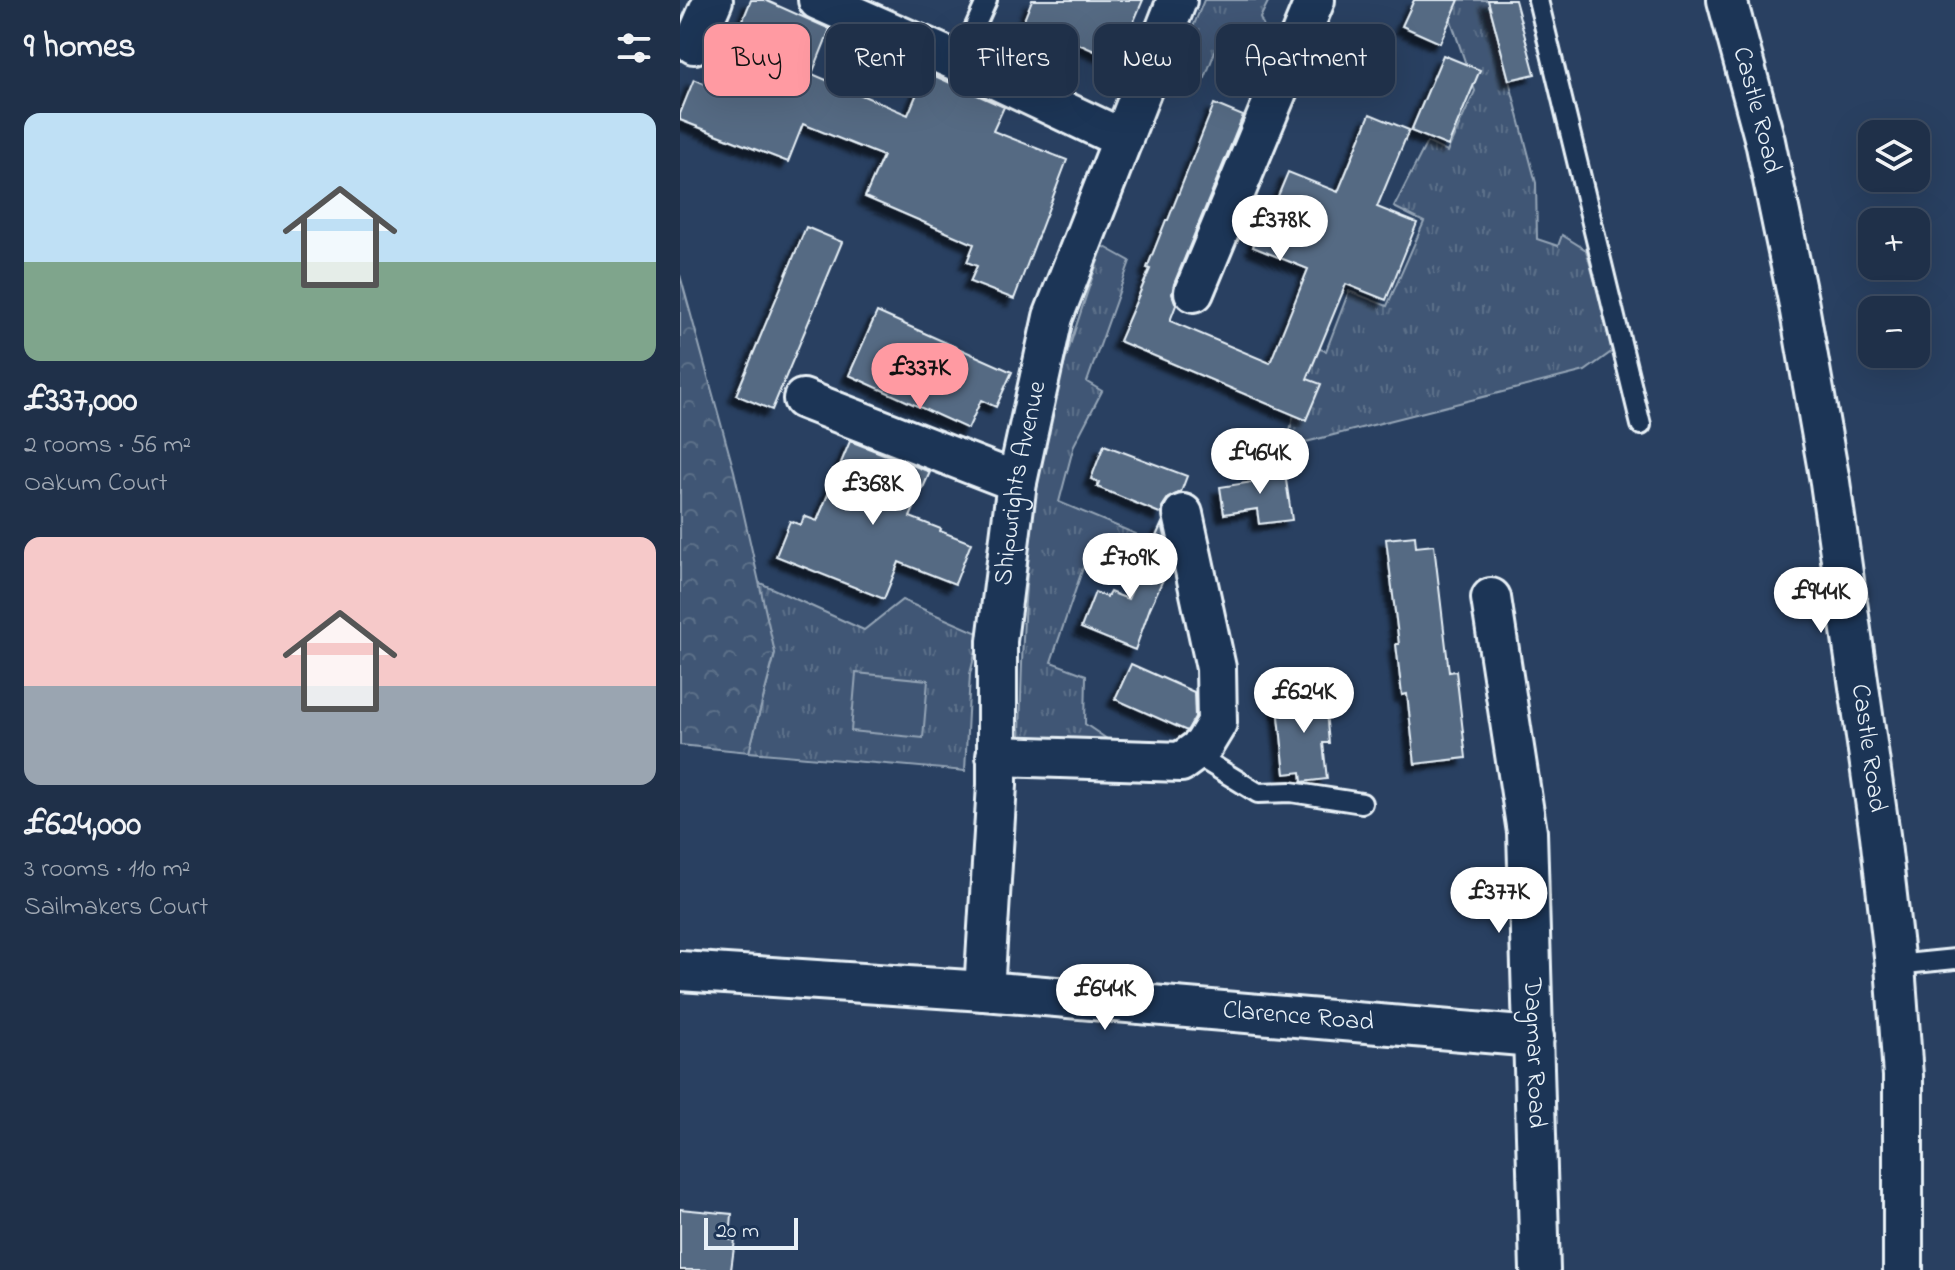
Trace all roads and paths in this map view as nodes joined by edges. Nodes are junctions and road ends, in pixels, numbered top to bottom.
1 (713, 0) edge
2 (818, 0) edge
3 (987, 0) edge
4 (1177, 0) edge
5 (1315, 0) edge
6 (1538, 0) edge
7 (1727, 0) edge
8 (976, 24) edge
9 (694, 44) dead end
10 (950, 58) edge
11 (1031, 96) edge
12 (1123, 139) junction
13 (1194, 292) dead end
14 (803, 399) dead end
15 (1641, 425) dead end
16 (1017, 482) junction
17 (1183, 514) dead end
18 (1491, 598) dead end
19 (1193, 753) junction
20 (996, 756) junction
21 (1362, 803) dead end
22 (1955, 959) edge
23 (1895, 965) junction
24 (680, 971) edge
25 (984, 991) junction
26 (1534, 1037) junction
27 (1540, 1270) edge
28 (1903, 1270) edge

1 - 9 street
2 - 10 street
3 - 8 lane
4 - 12 street, Shipwrights Avenue
5 - 13 street
6 - 15 lane
7 - 23 street, Castle Road
11 - 12 street
12 - 16 street, Shipwrights Avenue
14 - 16 street
16 - 20 street, Shipwrights Avenue
17 - 19 street
18 - 26 street, Dagmar Road
19 - 20 street
19 - 21 lane
20 - 25 street, Shipwrights Avenue
22 - 23 lane
23 - 28 street, Castle Road
24 - 25 street, Clarence Road
25 - 26 street, Clarence Road
26 - 27 street, Dagmar Road

